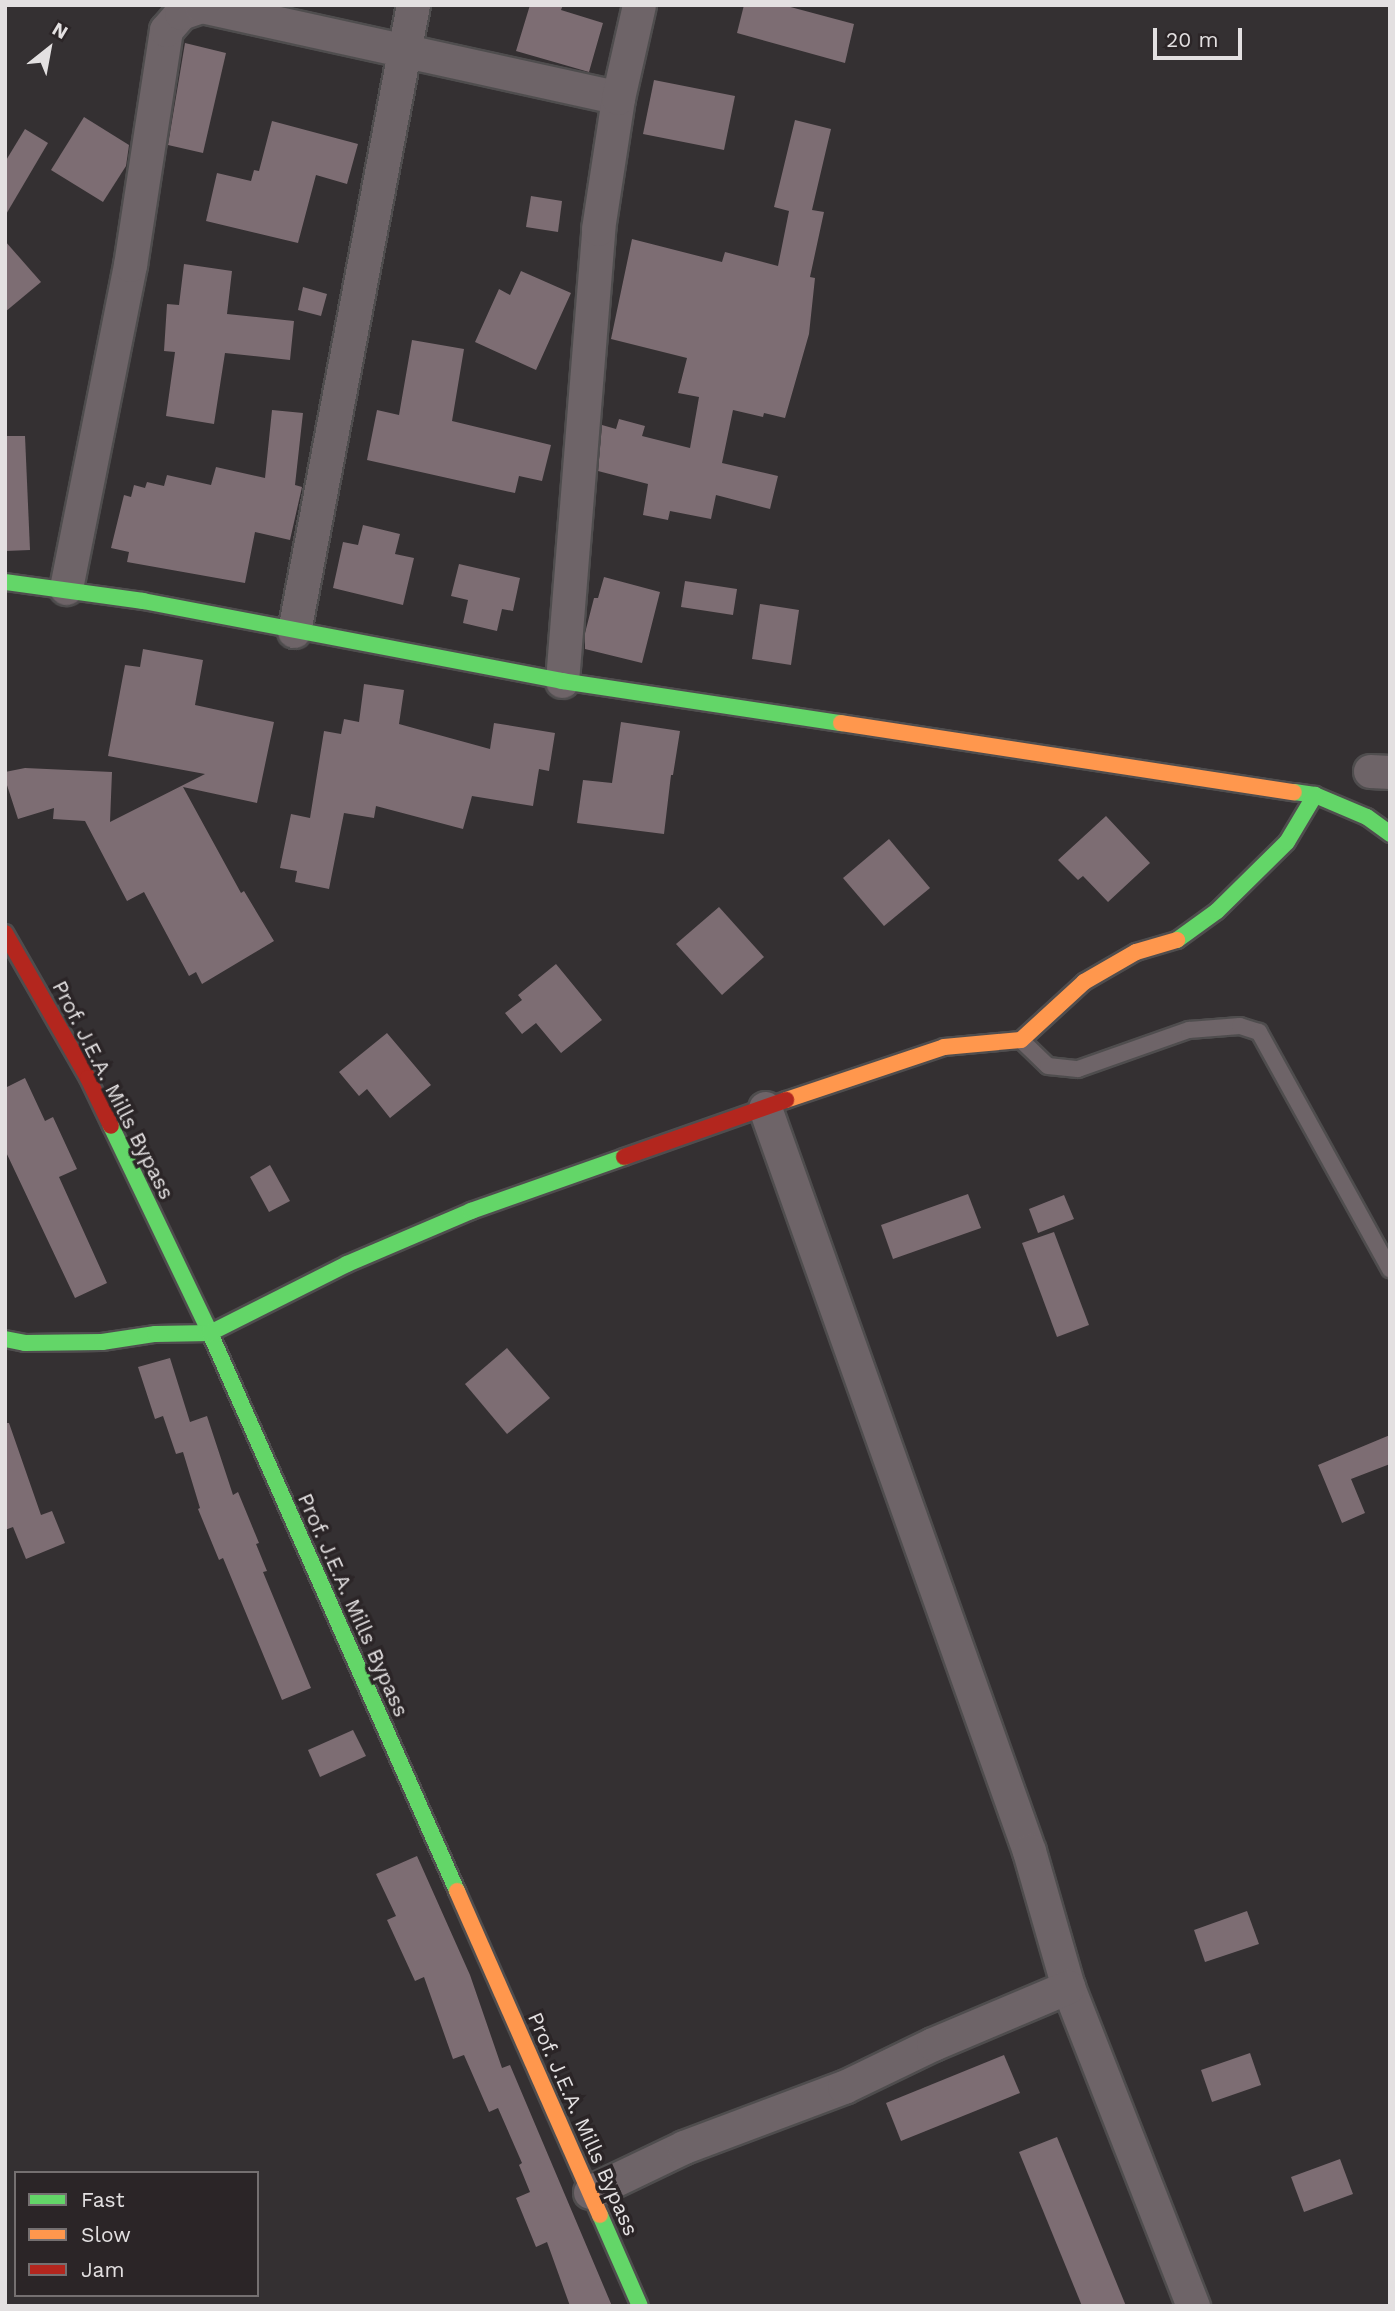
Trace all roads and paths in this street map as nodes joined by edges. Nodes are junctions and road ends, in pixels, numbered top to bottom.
1 (413, 5) edge
2 (639, 5) edge
3 (404, 48) junction
4 (618, 97) junction
5 (5, 582) edge
6 (66, 588) junction
7 (294, 631) junction
8 (562, 681) junction
9 (1315, 795) junction
10 (1390, 834) edge
11 (5, 933) edge
12 (1021, 1040) junction
13 (765, 1108) junction
14 (1390, 1269) edge
15 (210, 1333) junction
16 (5, 1339) edge
17 (1068, 1987) junction
18 (590, 2192) junction
19 (640, 2306) edge
20 (1193, 2306) edge

1 - 3 street
2 - 4 street
3 - 4 street
3 - 6 street
3 - 7 street
4 - 8 street
5 - 6 street
6 - 7 street
7 - 8 street
8 - 9 street
9 - 10 street
9 - 12 street
11 - 15 street, Prof. J.E.A. Mills Bypass
12 - 13 street
12 - 14 lane
13 - 15 street
13 - 17 street
15 - 16 street
15 - 18 street, Prof. J.E.A. Mills Bypass
17 - 18 street
17 - 20 street
18 - 19 street, Prof. J.E.A. Mills Bypass

